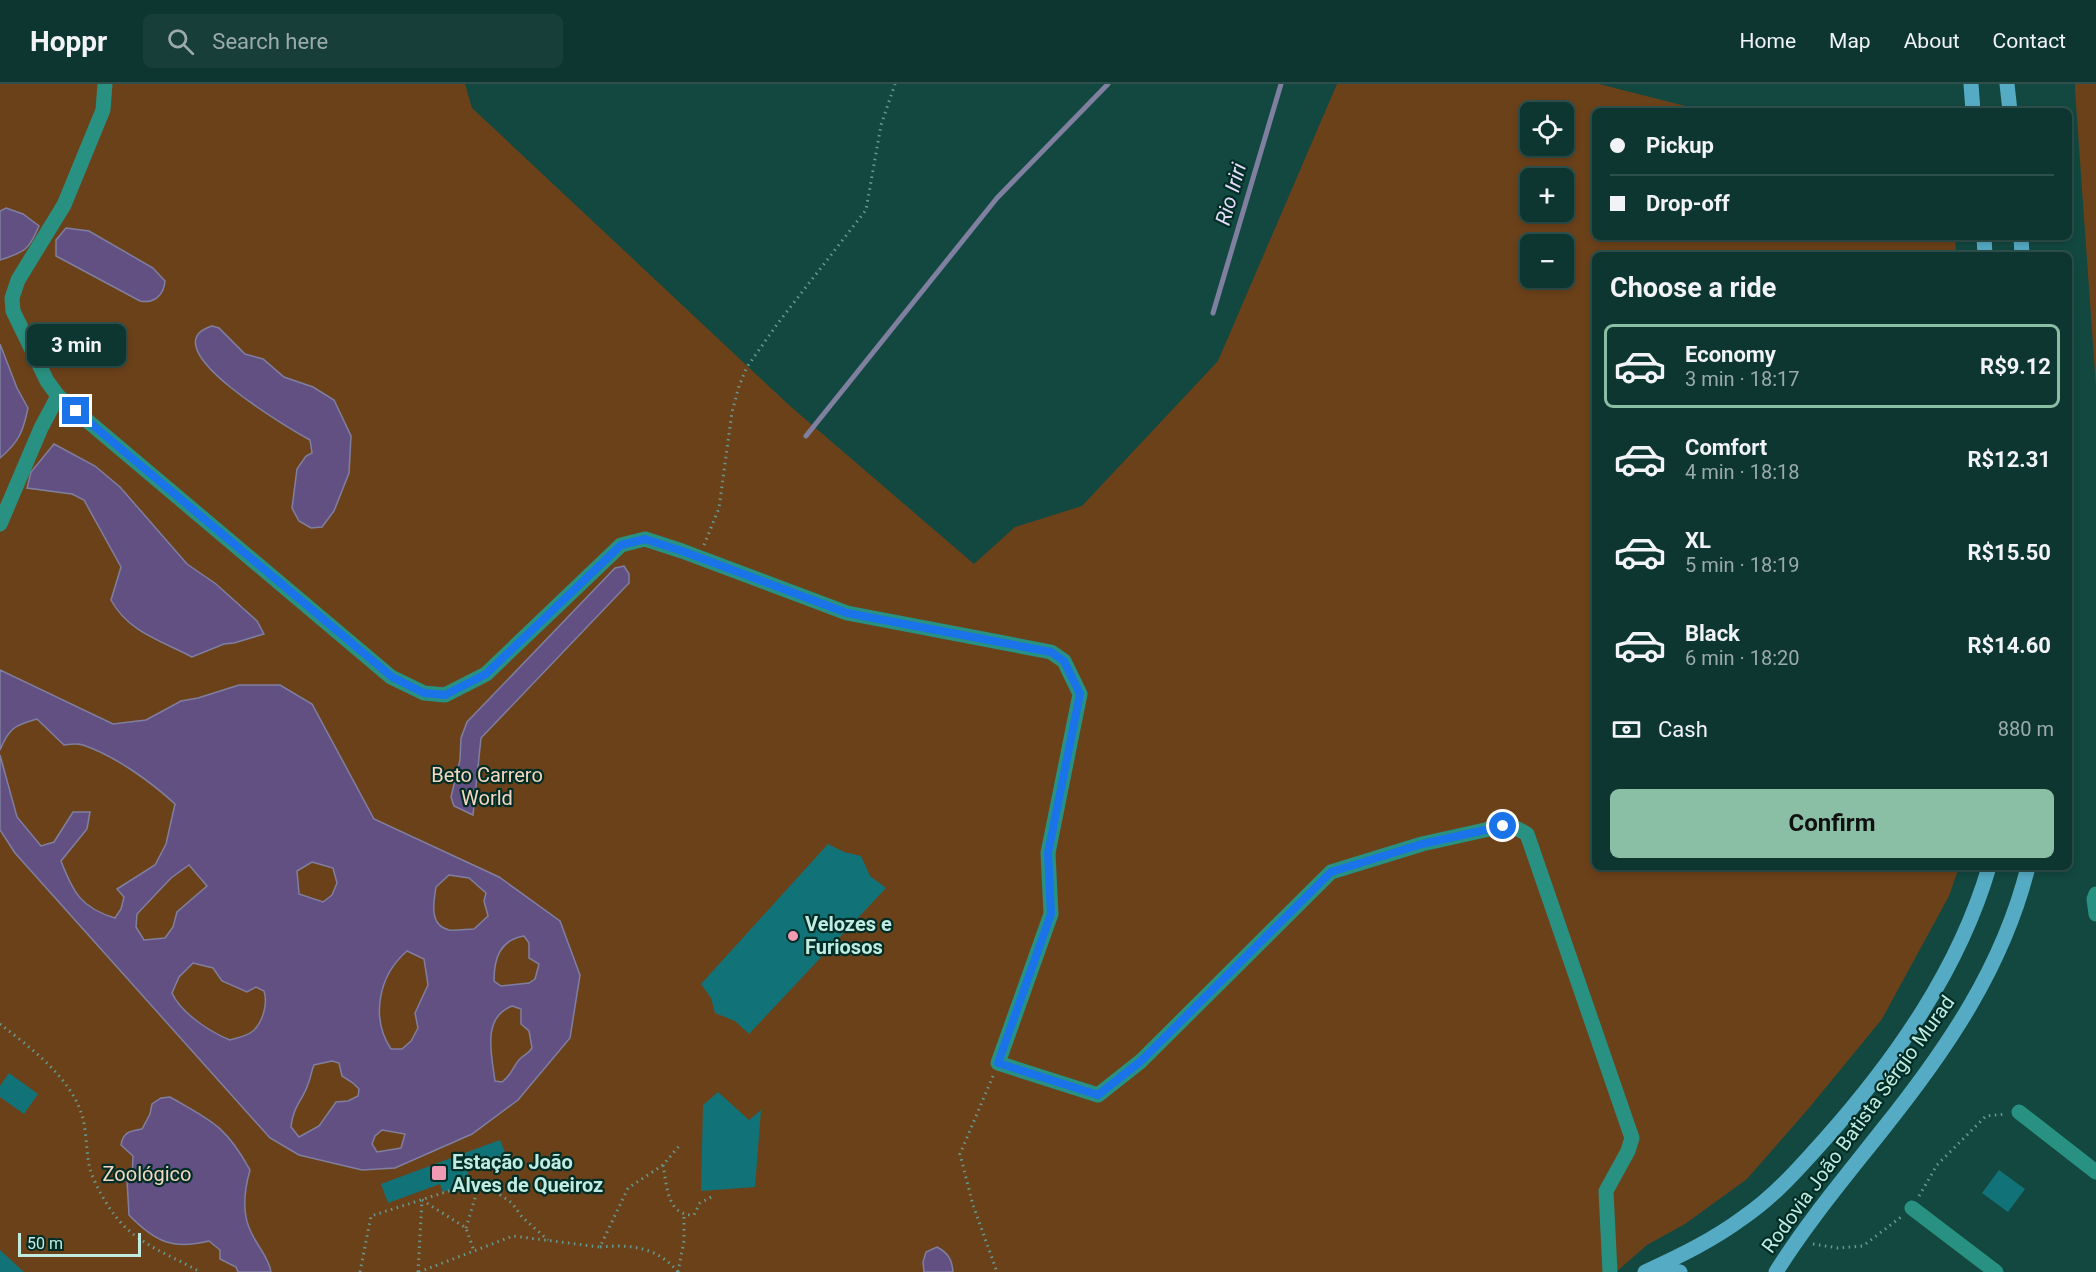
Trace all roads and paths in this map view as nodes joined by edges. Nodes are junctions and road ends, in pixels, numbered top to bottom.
1 (105, 84) edge
2 (895, 84) edge
3 (1971, 84) edge
4 (2007, 84) edge
5 (1973, 108) edge
6 (2010, 108) edge
7 (58, 396) junction
8 (0, 524) edge
9 (699, 557) junction
10 (1988, 870) edge
11 (2027, 870) edge
12 (2096, 894) edge
13 (2096, 914) edge
14 (0, 1024) edge
15 (998, 1063) junction
16 (2019, 1112) joint
17 (679, 1146) dead end
18 (663, 1165) junction
19 (2096, 1172) edge
20 (480, 1181) junction
21 (715, 1195) dead end
22 (422, 1200) junction
23 (1912, 1208) junction
24 (684, 1216) junction
25 (466, 1228) junction
26 (1798, 1236) junction
27 (548, 1240) junction
28 (600, 1247) junction
29 (474, 1251) junction
30 (200, 1272) edge
31 (360, 1272) edge
32 (419, 1272) edge
33 (678, 1272) edge
34 (997, 1272) edge
35 (1610, 1272) edge
36 (1645, 1272) edge
37 (1652, 1272) edge
38 (1680, 1272) edge
39 (1776, 1272) edge
40 (1996, 1272) edge

1 - 7 street
2 - 9 path
3 - 5 main road
4 - 6 main road
7 - 8 street
7 - 9 street
9 - 15 street
10 - 36 main road, Rodovia João Batista Sérgio Murad
11 - 26 main road, Rodovia João Batista Sérgio Murad
12 - 13 street
14 - 30 path
15 - 34 path
15 - 35 street
16 - 19 street
16 - 23 path
17 - 18 path
18 - 24 path
18 - 28 path
20 - 22 path
20 - 25 path
20 - 27 path
21 - 24 path
22 - 25 path
22 - 31 path
22 - 32 path
23 - 26 path
23 - 40 street
24 - 33 path
25 - 29 path
26 - 39 main road, Rodovia João Batista Sérgio Murad
27 - 28 path
27 - 29 path
28 - 33 path
29 - 32 path
37 - 38 main road

